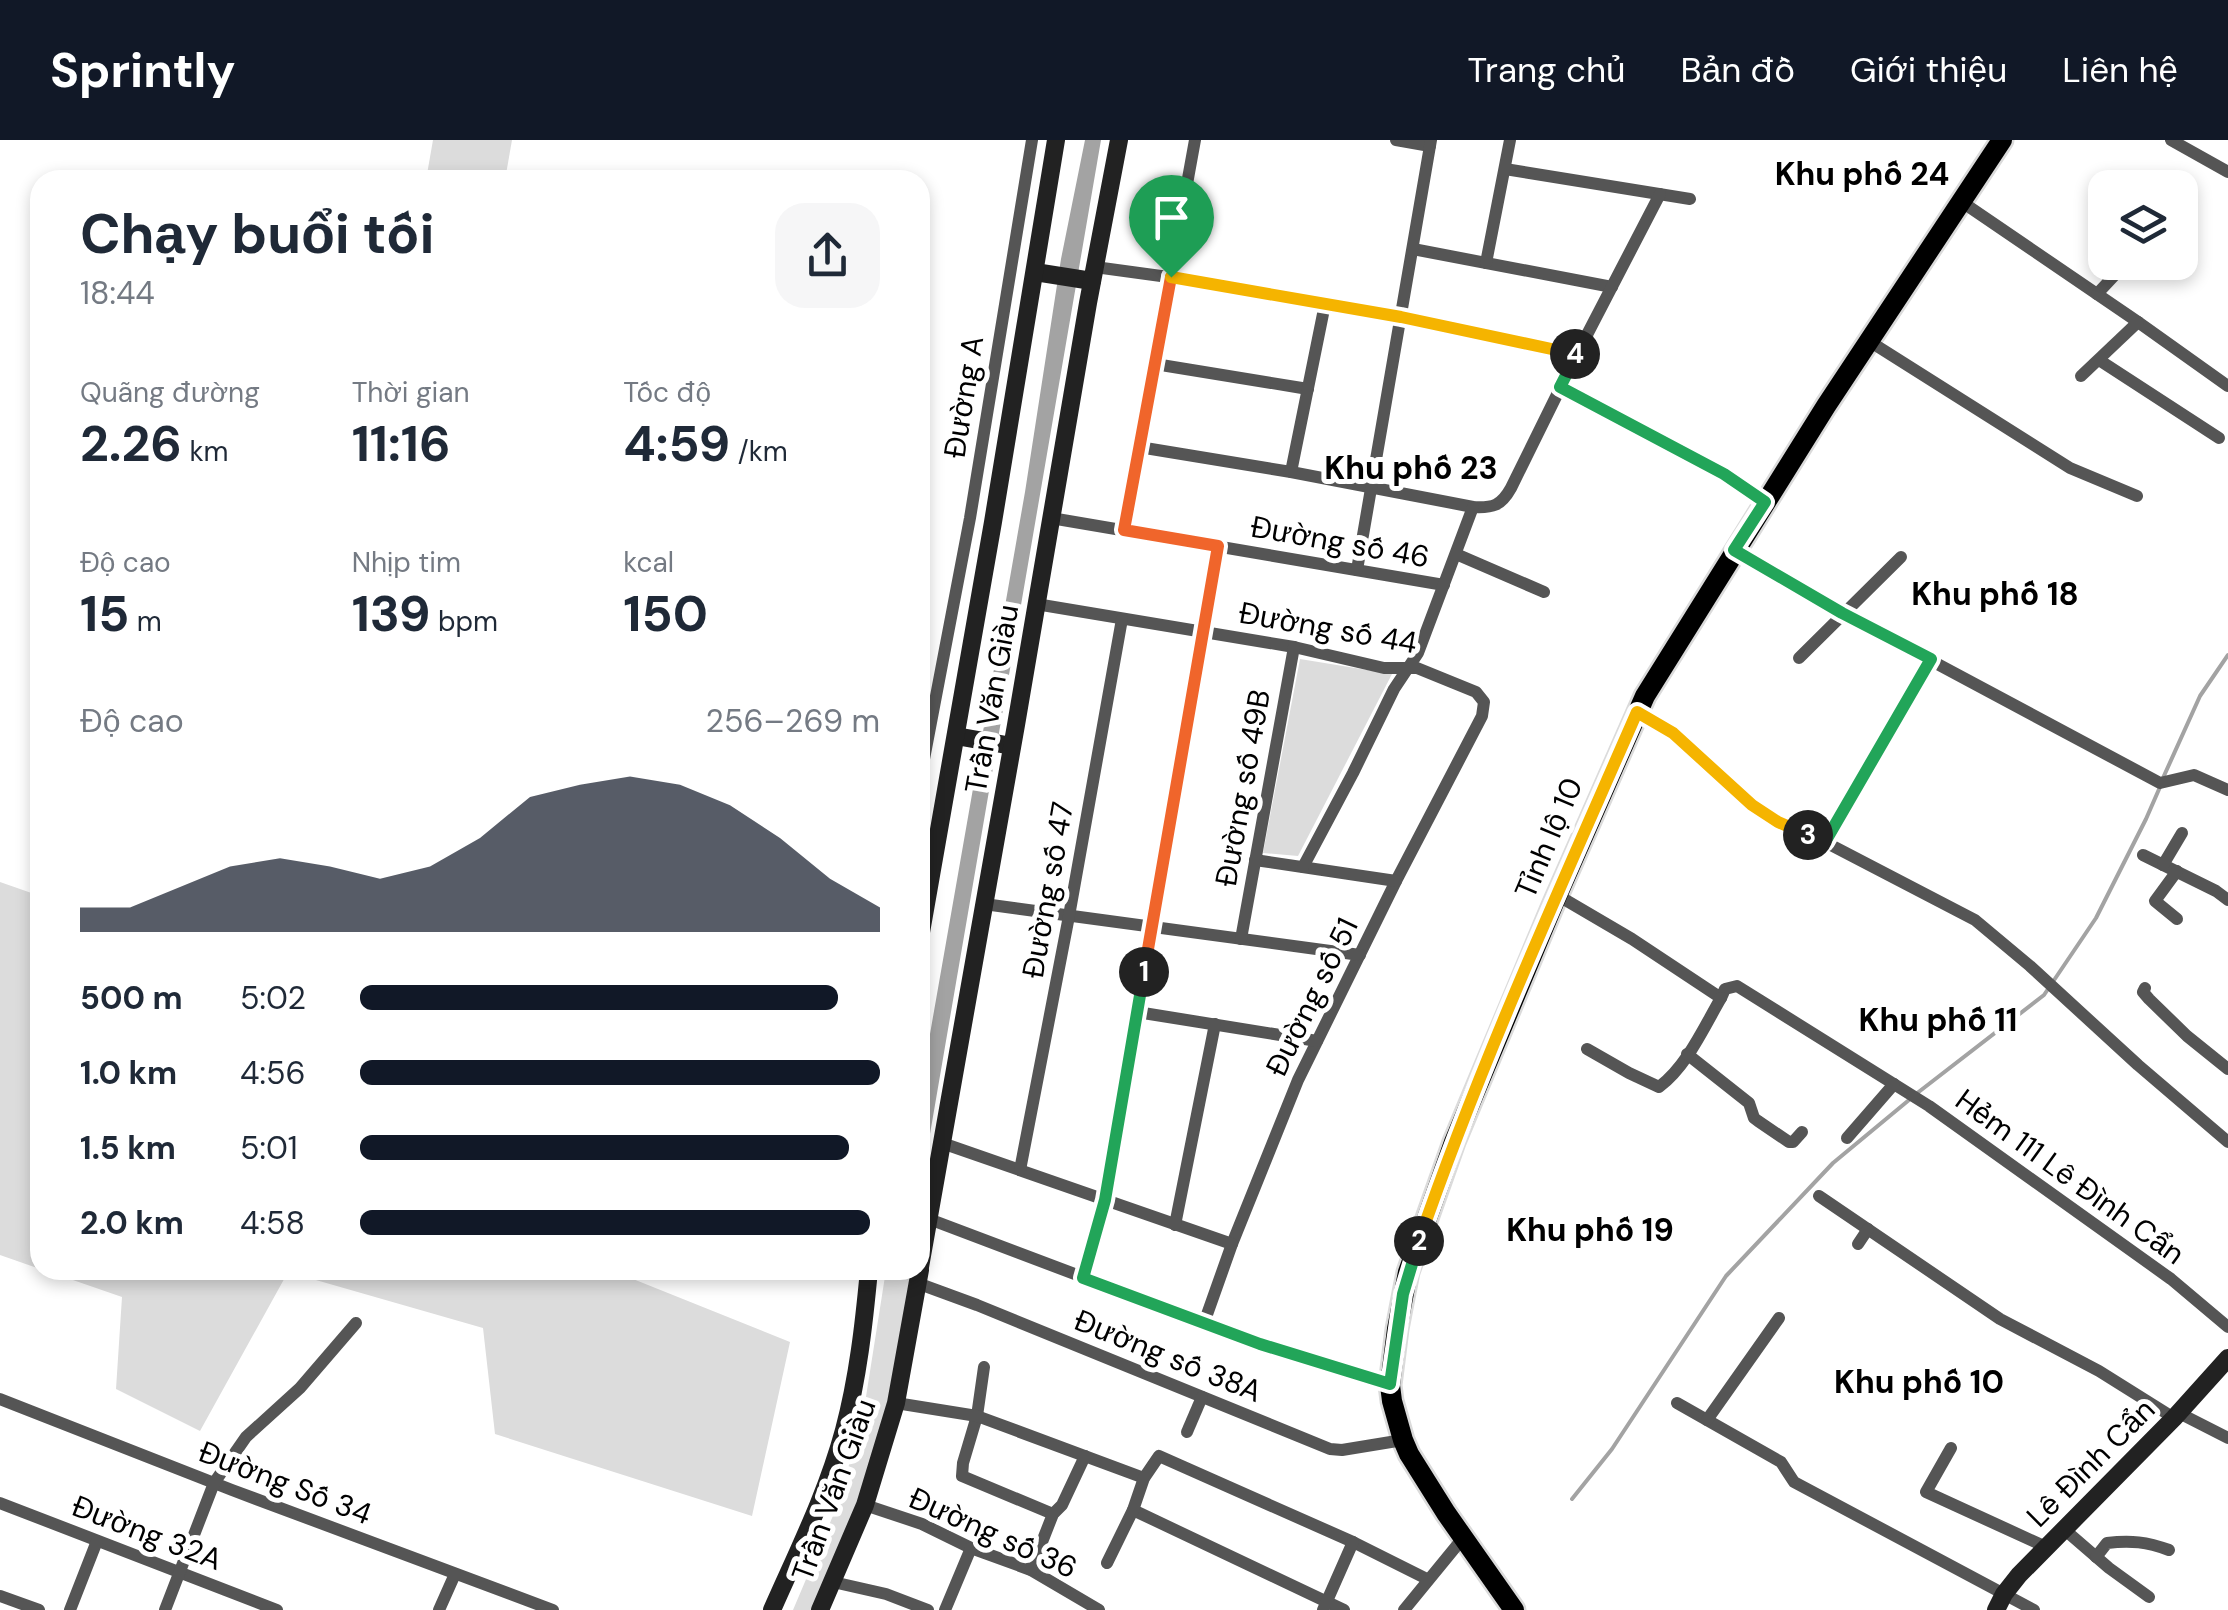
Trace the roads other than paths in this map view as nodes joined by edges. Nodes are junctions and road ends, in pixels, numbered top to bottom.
1 (1032, 140) edge
2 (1056, 140) edge
3 (1120, 140) edge
4 (1195, 140) edge
5 (1396, 140) edge
6 (1510, 140) edge
7 (2002, 140) edge
8 (2171, 140) edge
9 (1430, 143) edge
10 (1505, 169) junction
11 (2228, 172) edge
12 (1660, 194) junction
13 (1690, 199) dead end
14 (1962, 202) junction
15 (1413, 249) junction
16 (1486, 262) junction
17 (1035, 272) junction
18 (1093, 274) junction
19 (1171, 277) junction
20 (2110, 280) edge
21 (1612, 286) junction
22 (2097, 294) junction
23 (1325, 304) junction
24 (1401, 317) junction
25 (2138, 322) junction
26 (1869, 340) junction
27 (1577, 354) junction
28 (2100, 360) junction
29 (1154, 364) junction
30 (2082, 376) dead end
31 (2228, 386) edge
32 (1560, 387) junction
33 (1308, 389) junction
34 (2219, 438) dead end
35 (1139, 448) junction
36 (1291, 472) junction
37 (1372, 489) junction
38 (2137, 496) dead end
39 (1765, 502) junction
40 (1473, 506) junction
41 (1051, 518) junction
42 (1124, 530) junction
43 (1218, 546) junction
44 (1734, 550) junction
45 (1456, 554) junction
46 (1900, 557) dead end
47 (1358, 570) junction
48 (1444, 586) junction
49 (1544, 592) dead end
50 (1036, 604) junction
51 (1842, 613) junction
52 (1122, 618) junction
53 (1203, 632) junction
54 (1294, 647) junction
55 (1799, 658) dead end
56 (1931, 659) junction
57 (1411, 666) junction
58 (1484, 702) joint
59 (1637, 712) junction
60 (930, 728) edge
61 (961, 737) junction
62 (1007, 745) junction
63 (2228, 790) edge
64 (2182, 833) dead end
65 (1825, 842) junction
66 (2144, 854) dead end
67 (1255, 860) junction
68 (2163, 864) junction
69 (1303, 867) junction
70 (2177, 872) junction
71 (1396, 881) junction
72 (930, 889) edge
73 (1557, 895) junction
74 (2228, 900) edge
75 (984, 904) junction
76 (1069, 916) junction
77 (2177, 919) dead end
78 (1152, 927) junction
79 (1241, 939) junction
80 (1360, 955) junction
81 (2145, 988) dead end
82 (1721, 998) junction
83 (1137, 1012) junction
84 (1214, 1024) junction
85 (1317, 1041) junction
86 (1587, 1050) dead end
87 (1688, 1054) junction
88 (2228, 1069) edge
89 (1900, 1087) junction
90 (1802, 1132) dead end
91 (1847, 1138) dead end
92 (2228, 1142) edge
93 (942, 1143) junction
94 (1020, 1170) junction
95 (1820, 1196) dead end
96 (1105, 1200) junction
97 (930, 1208) edge
98 (930, 1220) edge
99 (1175, 1224) junction
100 (1868, 1229) junction
101 (1232, 1244) junction
102 (1858, 1244) dead end
103 (1083, 1278) junction
104 (930, 1279) edge
105 (868, 1280) edge
106 (918, 1280) edge
107 (1779, 1318) dead end
108 (1204, 1322) junction
109 (356, 1323) dead end
110 (2228, 1327) edge
111 (2227, 1360) edge
112 (984, 1366) dead end
113 (1390, 1384) junction
114 (1202, 1397) junction
115 (0, 1399) edge
116 (896, 1403) junction
117 (1677, 1403) dead end
118 (976, 1416) junction
119 (2177, 1416) junction
120 (1708, 1420) junction
121 (1187, 1432) dead end
122 (2228, 1438) edge
123 (1403, 1440) junction
124 (1952, 1448) dead end
125 (1085, 1456) junction
126 (1144, 1478) junction
127 (214, 1483) junction
128 (0, 1503) edge
129 (865, 1506) junction
130 (1133, 1510) junction
131 (1053, 1514) junction
132 (2120, 1526) dead end
133 (2065, 1530) junction
134 (1463, 1538) junction
135 (97, 1540) junction
136 (1353, 1542) junction
137 (2108, 1543) junction
138 (2046, 1547) junction
139 (971, 1548) junction
140 (2169, 1550) dead end
141 (2096, 1557) junction
142 (1107, 1563) dead end
143 (1031, 1570) junction
144 (180, 1572) junction
145 (455, 1574) junction
146 (1427, 1579) junction
147 (833, 1582) junction
148 (0, 1596) edge
149 (2149, 1597) dead end
150 (2000, 1602) edge
151 (1325, 1605) edge
152 (262, 1607) edge
153 (38, 1610) edge
154 (70, 1610) edge
155 (165, 1610) edge
156 (277, 1610) edge
157 (439, 1610) edge
158 (554, 1610) edge
159 (772, 1610) edge
160 (820, 1610) edge
161 (928, 1610) edge
162 (945, 1610) edge
163 (1098, 1610) edge
164 (1344, 1610) edge
165 (1404, 1610) edge
166 (1514, 1610) edge
167 (2034, 1610) edge

1 - 60 street, Đường A
2 - 17 main road, Trần Văn Giàu
3 - 18 main road, Trần Văn Giàu
4 - 19 street
5 - 9 street
6 - 10 street
7 - 14 main road, Tỉnh lộ 10
8 - 11 street
9 - 15 street
10 - 12 street
10 - 16 street
12 - 13 street
12 - 21 street
14 - 22 street
14 - 26 main road, Tỉnh lộ 10
15 - 16 street
15 - 24 street
16 - 21 street
17 - 18 main road
17 - 61 main road, Trần Văn Giàu
18 - 19 street
18 - 41 main road, Trần Văn Giàu
19 - 23 street
19 - 29 street
20 - 22 street
21 - 27 street
22 - 25 street
23 - 24 street
23 - 33 street
24 - 27 street
24 - 37 street
25 - 28 street
25 - 31 street
26 - 38 street
26 - 39 main road, Tỉnh lộ 10
27 - 32 street
28 - 30 street
28 - 34 street
29 - 33 street
29 - 35 street
32 - 39 street
32 - 40 street
33 - 36 street
35 - 36 street
35 - 42 street
36 - 37 street
37 - 40 street
37 - 47 street
39 - 44 main road, Tỉnh lộ 10
40 - 45 street
41 - 42 street, Đường số 46
41 - 50 main road, Trần Văn Giàu
42 - 43 street, Đường số 46
43 - 47 street, Đường số 46
43 - 53 street
44 - 51 street
44 - 59 main road, Tỉnh lộ 10
45 - 48 street
45 - 49 street
46 - 51 street
47 - 48 street, Đường số 46
48 - 57 street
50 - 52 street, Đường số 44
50 - 62 main road, Trần Văn Giàu
51 - 55 street
51 - 56 street
52 - 53 street, Đường số 44
52 - 76 street, Đường số 47
53 - 54 street, Đường số 44
53 - 78 street
54 - 57 street, Đường số 44
54 - 67 street, Đường số 49B
56 - 63 street
56 - 65 street
57 - 58 street, Đường số 44
57 - 69 street
58 - 71 street, Đường số 51
59 - 65 street
59 - 73 main road, Tỉnh lộ 10
61 - 62 main road
61 - 72 main road, Trần Văn Giàu
62 - 75 main road, Trần Văn Giàu
64 - 68 street
65 - 92 street
66 - 68 street
67 - 69 street
67 - 79 street, Đường số 49B
68 - 70 street
69 - 71 street
70 - 74 street
70 - 77 street
71 - 80 street, Đường số 51
73 - 82 street
73 - 113 main road, Tỉnh lộ 10
75 - 76 street
75 - 93 main road, Trần Văn Giàu
76 - 78 street
76 - 94 street, Đường số 47
78 - 79 street
78 - 83 street
79 - 80 street
80 - 85 street, Đường số 51
81 - 88 street
82 - 87 street
82 - 89 street, Hẻm 111 Lê Đình Cẩn
83 - 84 street
83 - 96 street
84 - 85 street
84 - 99 street
85 - 101 street, Đường số 51
86 - 87 street
87 - 90 street
89 - 91 street
89 - 110 street, Hẻm 111 Lê Đình Cẩn
93 - 94 street
93 - 97 main road, Trần Văn Giàu
94 - 96 street
95 - 100 street
96 - 99 street
96 - 103 street
98 - 103 street
99 - 101 street
100 - 102 street
100 - 119 street
101 - 108 street, Đường số 51
103 - 108 street
104 - 114 street, Đường số 38A
105 - 159 main road, Trần Văn Giàu
106 - 116 main road, Trần Văn Giàu
107 - 120 street
108 - 113 street
109 - 127 street
111 - 119 main road, Lê Đình Cẩn
112 - 118 street
113 - 123 main road, Tỉnh lộ 10
114 - 121 street
114 - 123 street, Đường số 38A
115 - 127 street, Đường Số 34
116 - 118 street
116 - 129 main road, Trần Văn Giàu
117 - 120 street
118 - 125 street
118 - 131 street
119 - 122 street
119 - 133 main road, Lê Đình Cẩn
120 - 150 street
123 - 134 main road, Tỉnh lộ 10
124 - 138 street
125 - 126 street
125 - 131 street
126 - 130 street
126 - 136 street
127 - 144 street
127 - 145 street, Đường Số 34
128 - 135 street, Đường 32A
129 - 139 street, Đường số 36
129 - 147 main road, Trần Văn Giàu
130 - 142 street
130 - 151 street
131 - 143 street
132 - 137 street
133 - 138 main road, Lê Đình Cẩn
133 - 141 street
134 - 146 street
134 - 166 main road, Tỉnh lộ 10
135 - 144 street, Đường 32A
135 - 154 street
136 - 146 street
136 - 151 street
137 - 140 street
137 - 141 street
138 - 150 main road, Lê Đình Cẩn
139 - 143 street, Đường số 36
139 - 162 street
141 - 149 street
143 - 163 street, Đường số 36
144 - 152 street, Đường 32A
144 - 155 street
145 - 157 street
145 - 158 street, Đường Số 34
146 - 165 street
147 - 160 main road, Trần Văn Giàu
147 - 161 street
148 - 153 street
150 - 167 street
151 - 164 street
152 - 156 street, Đường 32A

